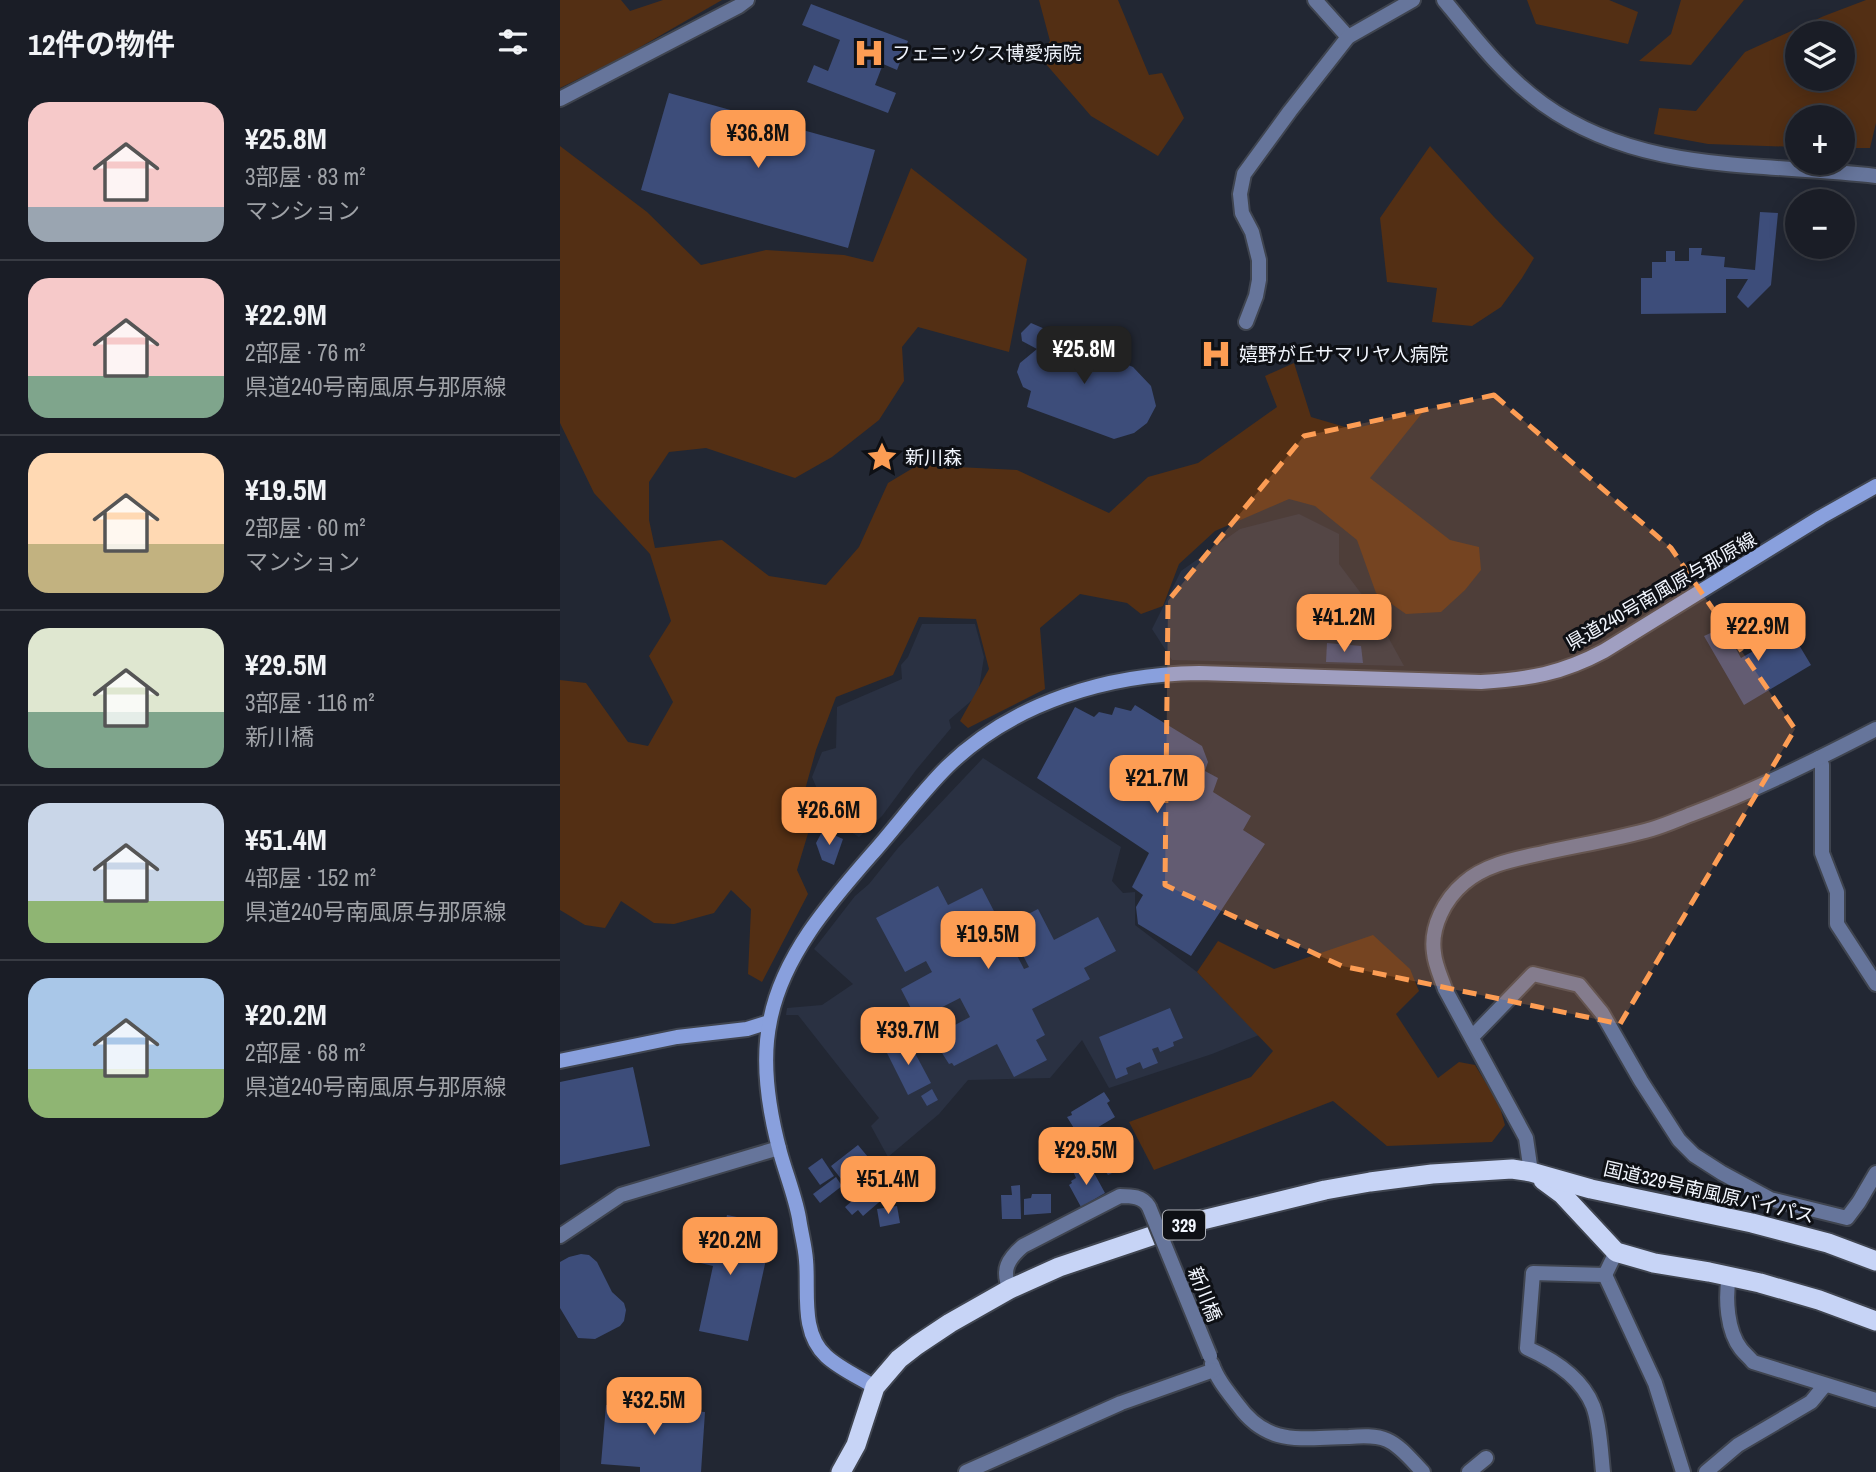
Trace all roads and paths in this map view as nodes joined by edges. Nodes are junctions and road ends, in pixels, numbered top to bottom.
1 (747, 0) edge
2 (1315, 0) edge
3 (1413, 0) edge
4 (1444, 0) edge
5 (1348, 37) junction
6 (560, 99) edge
7 (1876, 176) edge
8 (1246, 323) dead end
9 (1876, 486) edge
10 (1876, 729) edge
11 (1819, 758) junction
12 (1876, 984) edge
13 (769, 1022) junction
14 (1472, 1037) junction
15 (560, 1061) edge
16 (779, 1148) junction
17 (1531, 1172) junction
18 (1876, 1173) edge
19 (560, 1236) edge
20 (1616, 1252) junction
21 (1876, 1261) edge
22 (1605, 1275) junction
23 (1728, 1276) junction
24 (1010, 1289) junction
25 (1876, 1321) edge
26 (1212, 1363) junction
27 (1825, 1385) junction
28 (875, 1387) junction
29 (1876, 1400) edge
30 (1486, 1458) dead end
31 (841, 1472) edge
32 (966, 1472) edge
33 (1423, 1472) edge
34 (1469, 1472) edge
35 (1603, 1472) edge
36 (1683, 1472) edge
37 (1706, 1472) edge

1 - 6 street
2 - 5 street
3 - 5 street
4 - 7 street
5 - 8 street
9 - 13 main road, 県道240号南風原与那原線
10 - 11 street
11 - 12 street
11 - 14 street
13 - 15 main road
13 - 16 main road, 県道240号南風原与那原線
14 - 17 street
14 - 18 street
16 - 19 street
16 - 28 main road, 県道240号南風原与那原線
17 - 20 highway
17 - 21 highway, 国道329号南風原バイパス / 329
17 - 24 highway, 国道329号南風原バイパス / 329
20 - 22 street
20 - 23 highway
22 - 35 street
22 - 36 street
23 - 25 highway
23 - 27 street
24 - 26 street, 新川橋, bridge
24 - 28 highway, 国道329号南風原バイパス / 329
26 - 32 street
26 - 33 street, 新川橋
27 - 29 street
27 - 37 street
28 - 31 highway, 国道329号南風原バイパス / 329
30 - 34 street

